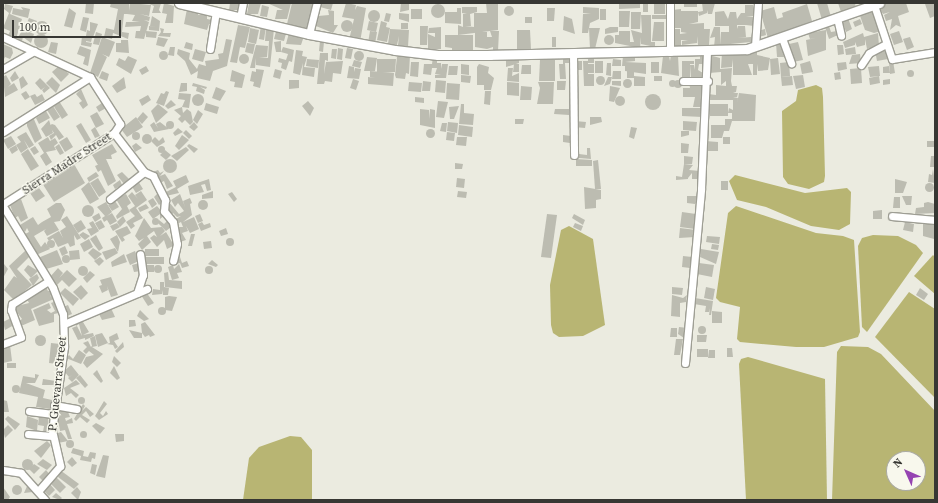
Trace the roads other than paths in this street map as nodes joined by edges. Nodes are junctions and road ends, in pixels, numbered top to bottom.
1 (179, 3) edge
2 (243, 3) edge
3 (317, 3) edge
4 (670, 3) edge
5 (758, 3) edge
6 (877, 4) edge
7 (193, 5) edge
8 (216, 12) junction
9 (240, 18) junction
10 (837, 18) junction
11 (309, 34) junction
12 (841, 36) dead end
13 (3, 37) edge
14 (782, 38) junction
15 (886, 44) junction
16 (755, 46) junction
17 (210, 49) dead end
18 (34, 51) junction
19 (707, 51) junction
20 (670, 52) junction
21 (935, 52) edge
22 (574, 53) junction
23 (791, 63) dead end
24 (861, 65) dead end
25 (3, 69) edge
26 (90, 76) junction
27 (682, 81) dead end
28 (708, 82) junction
29 (3, 132) edge
30 (114, 133) junction
31 (574, 154) dead end
32 (144, 172) junction
33 (110, 199) dead end
34 (3, 205) edge
35 (892, 216) dead end
36 (935, 220) edge
37 (140, 254) dead end
38 (173, 261) dead end
39 (48, 282) junction
40 (147, 289) dead end
41 (137, 293) junction
42 (64, 324) junction
43 (3, 344) edge
44 (685, 363) dead end
45 (54, 405) junction
46 (77, 409) dead end
47 (29, 411) dead end
48 (53, 414) junction
49 (28, 434) dead end
50 (52, 436) junction
51 (3, 470) edge
52 (39, 490) junction
53 (45, 500) edge

1 - 7 street
2 - 9 street
3 - 11 street
4 - 20 street
5 - 16 street
6 - 10 street
6 - 15 street
7 - 8 street
8 - 9 street
8 - 17 street
9 - 11 street
10 - 12 street
10 - 14 street
11 - 22 street
13 - 18 street
14 - 16 street
14 - 23 street
15 - 21 street
15 - 24 street
16 - 19 street
18 - 25 street
18 - 26 street
19 - 20 street
19 - 28 street
20 - 22 street
22 - 31 street
26 - 29 street
26 - 30 street, Sierra Madre Street
27 - 28 street
28 - 44 street
30 - 32 street
30 - 34 street, Sierra Madre Street
32 - 33 street
32 - 38 street
34 - 39 street, P. Guevarra Street
35 - 36 street
37 - 41 street
39 - 42 street, P. Guevarra Street
39 - 43 street
40 - 41 street
41 - 42 street
42 - 45 street, P. Guevarra Street
45 - 46 street
45 - 48 street, P. Guevarra Street
47 - 48 street
48 - 50 street, P. Guevarra Street
49 - 50 street
50 - 52 street, P. Guevarra Street
51 - 52 street
52 - 53 street

